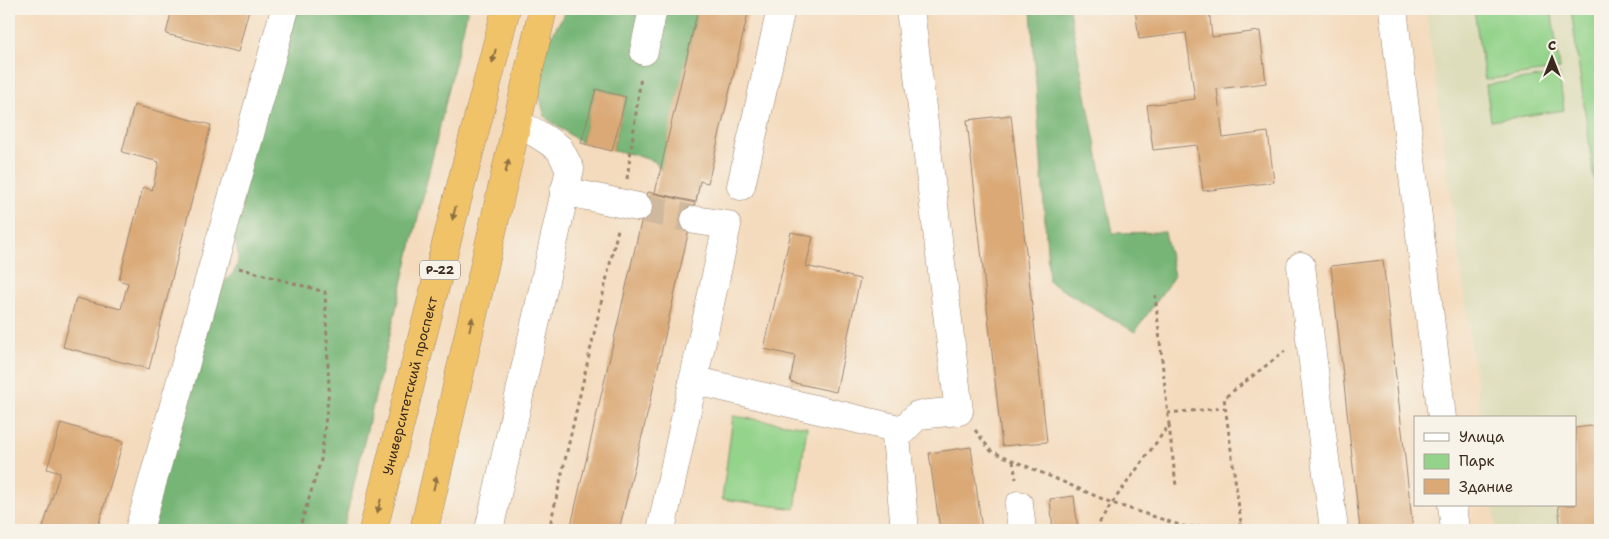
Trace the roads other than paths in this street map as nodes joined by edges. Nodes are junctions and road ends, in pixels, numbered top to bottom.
1 (285, 9) edge
2 (506, 9) edge
3 (543, 9) edge
4 (653, 9) edge
5 (781, 9) edge
6 (910, 9) edge
7 (1393, 9) edge
8 (644, 51) road end
9 (517, 124) junction
10 (741, 186) dead end
11 (564, 192) junction
12 (631, 205) tunnel mouth
13 (695, 220) tunnel mouth
14 (1301, 266) dead end
15 (693, 380) junction
16 (1442, 416) edge
17 (903, 430) junction
18 (1452, 506) edge
19 (139, 530) edge
20 (373, 530) edge
21 (424, 530) edge
22 (489, 530) edge
23 (661, 530) edge
24 (905, 530) edge
25 (1334, 530) edge
26 (1454, 530) edge

1 - 19 street
2 -> 20 highway, Университетский проспект / Р-22
3 - 9 highway
4 - 8 street
5 - 10 street
6 - 17 street
7 - 16 street
9 - 11 street
21 -> 9 highway
11 - 12 street
11 - 22 street
13 - 15 street
14 - 25 street
15 - 17 street
15 - 23 street
17 - 24 street
18 - 26 street

